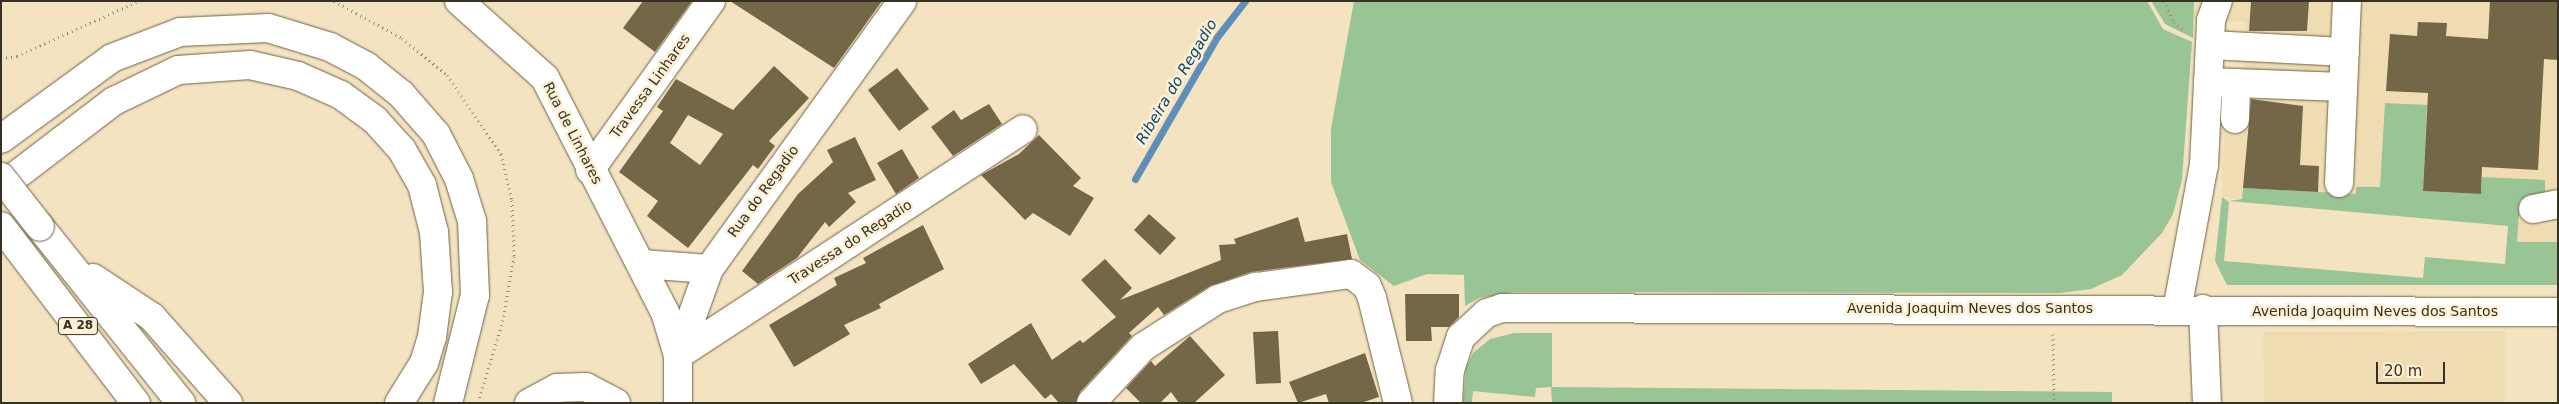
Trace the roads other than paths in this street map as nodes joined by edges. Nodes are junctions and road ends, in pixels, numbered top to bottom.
1 (459, 1) edge
2 (711, 1) edge
3 (902, 1) edge
4 (2218, 1) edge
5 (2347, 1) edge
6 (2210, 42) junction
7 (2344, 52) junction
8 (2208, 82) junction
9 (2236, 83) junction
10 (2343, 87) junction
11 (2235, 118) dead end
12 (1023, 128) dead end
13 (1, 139) edge
14 (590, 170) junction
15 (1, 176) edge
16 (2339, 183) dead end
17 (1, 187) edge
18 (1, 226) edge
19 (642, 264) junction
20 (73, 265) junction
21 (708, 269) junction
22 (2190, 309) junction
23 (2558, 312) edge
24 (678, 355) junction
25 (136, 403) edge
26 (181, 403) edge
27 (228, 403) edge
28 (399, 403) edge
29 (448, 403) edge
30 (529, 403) edge
31 (616, 403) edge
32 (678, 403) edge
33 (1091, 403) edge
34 (1398, 403) edge
35 (1448, 403) edge
36 (2207, 403) edge

1 - 14 main road, Rua de Linhares
2 - 14 main road, Travessa Linhares
3 - 21 main road, Rua do Regadio
4 - 6 main road
5 - 7 main road
6 - 7 main road
6 - 8 main road
7 - 10 main road
8 - 9 main road
8 - 22 main road
9 - 10 main road
9 - 11 main road
10 - 16 main road
12 - 24 main road, Travessa do Regadio
13 - 29 main road
14 - 19 main road, Rua de Linhares
15 - 20 main road, A 28, bridge
17 - 28 main road
18 - 25 main road, A 28
19 - 21 main road
19 - 24 main road, Rua de Linhares
20 - 26 main road, A 28
20 - 27 main road
21 - 24 main road, Rua do Regadio
22 - 23 main road, Avenida Joaquim Neves dos Santos
22 - 35 main road, Avenida Joaquim Neves dos Santos
22 - 36 main road
24 - 32 main road, Rua do Regadio
30 - 31 main road
33 - 34 main road

